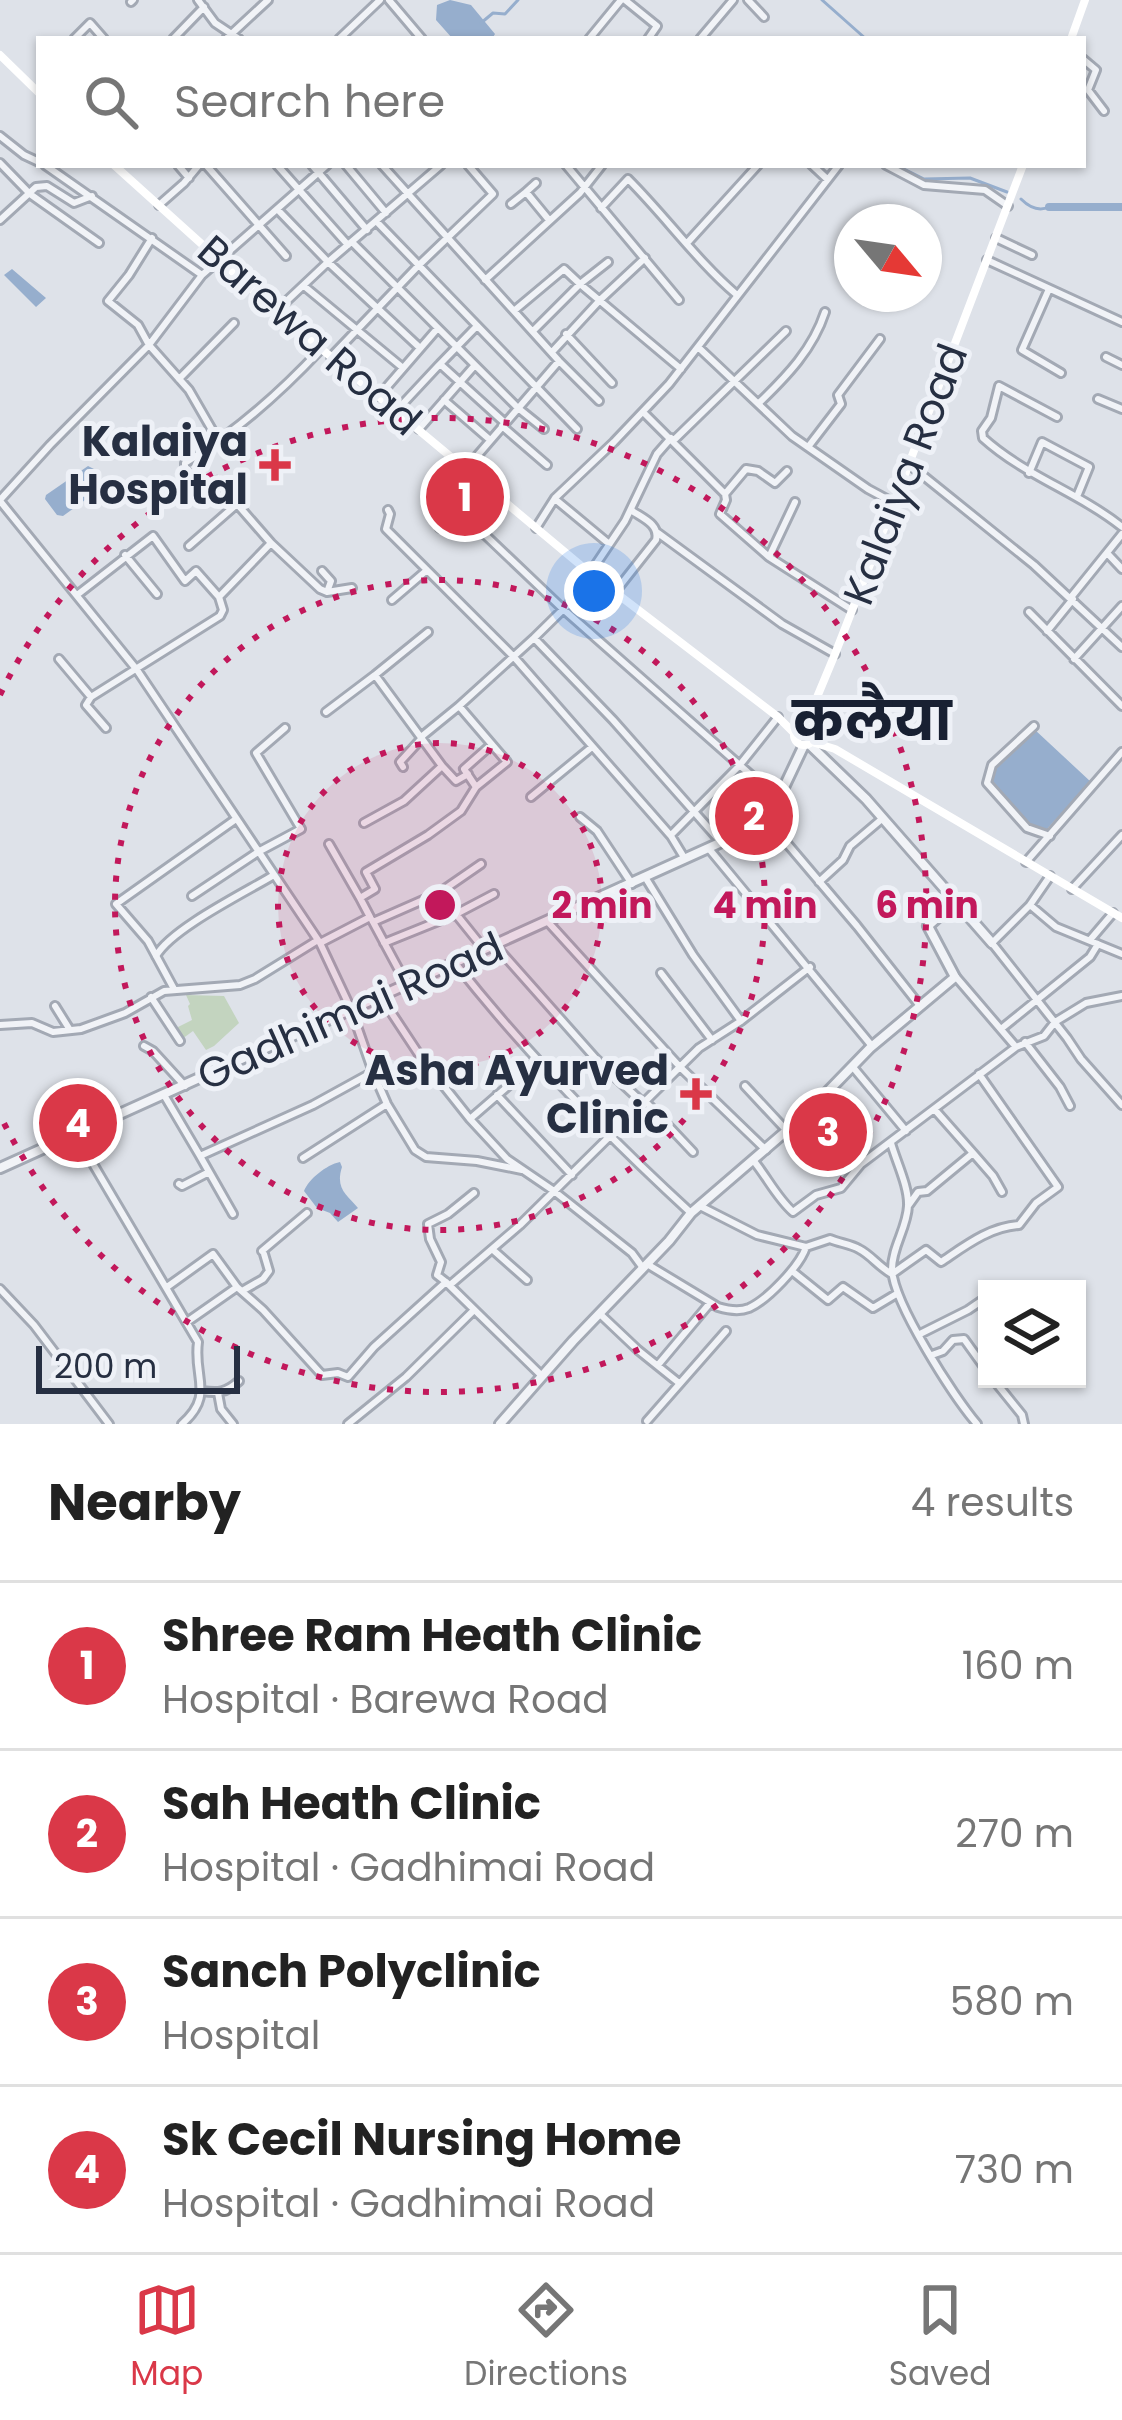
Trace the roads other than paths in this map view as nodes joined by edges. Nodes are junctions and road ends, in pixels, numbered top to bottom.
1 (268, 0) edge
2 (623, 0) edge
3 (734, 0) edge
4 (748, 0) edge
5 (1085, 0) edge
6 (379, 1) edge
7 (201, 3) edge
8 (764, 16) dead end
9 (77, 36) edge
10 (101, 36) edge
11 (174, 36) edge
12 (231, 36) edge
13 (233, 36) edge
14 (342, 36) edge
15 (419, 36) edge
16 (592, 36) edge
17 (649, 36) edge
18 (703, 36) edge
19 (1072, 36) edge
20 (0, 55) edge
21 (1086, 62) edge
22 (36, 78) edge
23 (30, 84) junction
24 (36, 90) edge
25 (1104, 111) dead end
26 (0, 136) edge
27 (36, 161) edge
28 (0, 163) edge
29 (48, 168) edge
30 (118, 168) edge
31 (181, 168) edge
32 (199, 168) edge
33 (205, 168) edge
34 (280, 168) edge
35 (348, 168) edge
36 (385, 168) edge
37 (438, 168) edge
38 (471, 168) edge
39 (568, 168) edge
40 (600, 168) edge
41 (754, 168) edge
42 (815, 168) edge
43 (836, 168) edge
44 (892, 168) edge
45 (1022, 168) edge
46 (315, 169) edge
47 (189, 178) junction
48 (827, 179) junction
49 (536, 182) dead end
50 (584, 188) junction
51 (299, 190) junction
52 (526, 191) junction
53 (28, 192) junction
54 (408, 195) junction
55 (92, 196) junction
56 (511, 204) dead end
57 (158, 206) junction
58 (1008, 206) junction
59 (278, 208) junction
60 (602, 208) junction
61 (386, 213) junction
62 (0, 220) edge
63 (376, 221) junction
64 (550, 221) junction
65 (258, 225) junction
66 (367, 230) junction
67 (448, 237) junction
68 (152, 238) junction
69 (996, 238) junction
70 (688, 242) junction
71 (99, 243) dead end
72 (350, 243) junction
73 (1032, 255) dead end
74 (286, 256) dead end
75 (220, 258) junction
76 (645, 258) junction
77 (988, 260) junction
78 (328, 262) junction
79 (608, 262) dead end
80 (418, 266) junction
81 (202, 275) junction
82 (485, 280) junction
83 (580, 284) junction
84 (304, 286) junction
85 (398, 288) junction
86 (1048, 289) junction
87 (737, 295) junction
88 (679, 299) dead end
89 (600, 300) junction
90 (376, 309) junction
91 (515, 310) junction
92 (277, 311) junction
93 (825, 312) dead end
94 (1122, 322) edge
95 (234, 323) dead end
96 (476, 327) junction
97 (357, 328) junction
98 (437, 329) junction
99 (533, 331) junction
100 (786, 331) dead end
101 (566, 334) junction
102 (880, 340) dead end
103 (149, 345) junction
104 (456, 346) junction
105 (698, 347) junction
106 (420, 348) junction
107 (322, 349) junction
108 (552, 352) junction
109 (331, 357) junction
110 (1106, 358) dead end
111 (559, 361) junction
112 (440, 364) junction
113 (475, 365) junction
114 (1122, 365) edge
115 (403, 368) junction
116 (681, 369) junction
117 (1061, 373) dead end
118 (179, 379) junction
119 (460, 381) junction
120 (735, 381) junction
121 (612, 383) dead end
122 (536, 387) junction
123 (379, 396) junction
124 (1098, 399) dead end
125 (444, 400) junction
126 (599, 401) dead end
127 (759, 403) junction
128 (518, 408) junction
129 (397, 410) junction
130 (1122, 410) edge
131 (643, 412) junction
132 (1057, 417) dead end
133 (503, 424) junction
134 (544, 429) dead end
135 (577, 429) dead end
136 (419, 430) junction
137 (489, 439) junction
138 (672, 439) junction
139 (219, 442) junction
140 (808, 447) junction
141 (548, 465) dead end
142 (910, 465) junction
143 (467, 467) junction
144 (787, 470) dead end
145 (1028, 473) junction
146 (195, 486) junction
147 (445, 493) dead end
148 (725, 494) junction
149 (1077, 495) junction
150 (555, 498) junction
151 (0, 501) edge
152 (163, 502) dead end
153 (795, 502) dead end
154 (894, 503) junction
155 (237, 504) junction
156 (388, 510) dead end
157 (631, 510) junction
158 (440, 528) dead end
159 (536, 528) junction
160 (1122, 530) edge
161 (658, 533) junction
162 (271, 543) junction
163 (608, 543) junction
164 (189, 546) dead end
165 (1107, 554) junction
166 (125, 555) junction
167 (769, 557) junction
168 (1122, 569) edge
169 (427, 570) junction
170 (322, 571) dead end
171 (593, 575) junction
172 (352, 588) dead end
173 (327, 592) junction
174 (615, 592) junction
175 (157, 594) dead end
176 (77, 595) junction
177 (219, 597) junction
178 (1072, 598) junction
179 (392, 600) dead end
180 (1122, 606) edge
181 (563, 609) junction
182 (852, 610) junction
183 (1029, 612) dead end
184 (1101, 628) junction
185 (1047, 631) junction
186 (428, 632) dead end
187 (534, 638) junction
188 (1122, 647) edge
189 (835, 654) junction
190 (514, 657) junction
191 (59, 658) dead end
192 (1074, 659) junction
193 (137, 670) junction
194 (374, 675) junction
195 (91, 697) junction
196 (460, 706) junction
197 (1122, 706) edge
198 (326, 712) dead end
199 (778, 717) junction
200 (407, 718) junction
201 (398, 725) dead end
202 (1034, 726) dead end
203 (106, 728) dead end
204 (284, 728) dead end
205 (803, 735) junction
206 (421, 738) junction
207 (491, 745) junction
208 (592, 747) junction
209 (1122, 752) edge
210 (404, 766) dead end
211 (442, 766) junction
212 (739, 766) junction
213 (468, 774) junction
214 (476, 787) junction
215 (531, 797) dead end
216 (780, 800) junction
217 (695, 811) junction
218 (580, 817) dead end
219 (883, 818) junction
220 (236, 819) junction
221 (768, 821) junction
222 (364, 824) dead end
223 (1122, 835) edge
224 (671, 836) junction
225 (1050, 836) junction
226 (329, 844) dead end
227 (722, 844) junction
228 (710, 850) junction
229 (258, 852) junction
230 (686, 859) junction
231 (1026, 862) junction
232 (481, 864) dead end
233 (274, 875) junction
234 (1050, 876) junction
235 (645, 877) junction
236 (819, 882) junction
237 (632, 884) junction
238 (1072, 889) junction
239 (439, 893) junction
240 (494, 894) dead end
241 (192, 896) dead end
242 (360, 898) junction
243 (956, 901) junction
244 (1030, 905) junction
245 (456, 914) junction
246 (1119, 914) edge
247 (372, 920) junction
248 (548, 922) junction
249 (319, 941) junction
250 (1094, 942) junction
251 (384, 943) junction
252 (992, 943) junction
253 (495, 945) junction
254 (484, 949) junction
255 (1122, 954) edge
256 (156, 956) junction
257 (456, 964) junction
258 (810, 967) junction
259 (661, 973) dead end
260 (956, 977) junction
261 (406, 985) junction
262 (174, 989) junction
263 (1122, 995) edge
264 (151, 997) junction
265 (381, 998) junction
266 (1037, 1000) junction
267 (56, 1006) dead end
268 (920, 1006) junction
269 (351, 1009) junction
270 (741, 1021) junction
271 (1055, 1022) junction
272 (0, 1025) edge
273 (1001, 1029) junction
274 (70, 1030) junction
275 (712, 1040) junction
276 (180, 1041) dead end
277 (1021, 1045) junction
278 (144, 1046) dead end
279 (872, 1046) junction
280 (537, 1061) junction
281 (680, 1066) junction
282 (852, 1066) junction
283 (373, 1072) junction
284 (979, 1074) junction
285 (185, 1086) junction
286 (746, 1086) dead end
287 (164, 1095) junction
288 (497, 1095) junction
289 (645, 1103) junction
290 (388, 1104) junction
291 (1070, 1106) dead end
292 (1122, 1106) edge
293 (935, 1110) junction
294 (470, 1119) junction
295 (787, 1131) junction
296 (905, 1131) junction
297 (76, 1135) junction
298 (610, 1137) junction
299 (891, 1143) junction
300 (766, 1150) junction
301 (693, 1152) dead end
302 (974, 1154) junction
303 (200, 1156) junction
304 (303, 1158) dead end
305 (753, 1160) junction
306 (0, 1168) edge
307 (522, 1171) junction
308 (209, 1172) junction
309 (572, 1174) junction
310 (179, 1184) dead end
311 (554, 1191) junction
312 (1002, 1192) dead end
313 (474, 1193) dead end
314 (908, 1206) junction
315 (695, 1209) junction
316 (307, 1213) dead end
317 (233, 1214) dead end
318 (806, 1247) junction
319 (492, 1249) junction
320 (645, 1266) junction
321 (792, 1271) junction
322 (892, 1274) junction
323 (527, 1280) dead end
324 (448, 1283) junction
325 (167, 1287) junction
326 (0, 1289) edge
327 (240, 1289) junction
328 (898, 1293) junction
329 (710, 1303) junction
330 (978, 1303) edge
331 (473, 1311) junction
332 (601, 1314) junction
333 (187, 1322) junction
334 (726, 1330) dead end
335 (920, 1334) junction
336 (932, 1355) junction
337 (978, 1358) edge
338 (658, 1365) junction
339 (541, 1376) junction
340 (239, 1381) dead end
341 (681, 1384) junction
342 (1000, 1388) edge
343 (202, 1390) junction
344 (218, 1393) junction
345 (647, 1421) edge
346 (110, 1424) edge
347 (182, 1424) edge
348 (232, 1424) edge
349 (348, 1424) edge
350 (500, 1424) edge
351 (977, 1424) edge
352 (1024, 1424) edge

1 - 13 street
2 - 16 street
2 - 17 street
3 - 18 street
4 - 8 street
5 - 19 main road
6 - 14 street
6 - 15 street
7 - 11 street
7 - 12 street
9 - 10 street
20 - 23 main road
21 - 25 street
22 - 23 street
23 - 24 main road
26 - 27 street
28 - 53 street
29 - 55 street
30 - 57 main road, Barewa Road
31 - 47 street
32 - 47 street
33 - 65 street
34 - 51 street
35 - 61 street
36 - 54 street
37 - 54 street
38 - 67 street
39 - 50 street
40 - 50 street
41 - 70 street
42 - 48 street
43 - 48 street
44 - 58 street
45 - 58 main road, Kalaiya Road
46 - 51 street
46 - 66 street
47 - 57 street
48 - 87 street
49 - 52 street
50 - 60 street
50 - 64 street
51 - 59 street
51 - 72 street
52 - 56 street
52 - 64 street
53 - 55 street
53 - 62 street
53 - 71 street
54 - 61 street
54 - 67 street
55 - 68 street
57 - 75 main road, Barewa Road
58 - 69 main road, Kalaiya Road
59 - 65 street
59 - 78 street
60 - 70 street
60 - 76 street
61 - 63 street
63 - 66 street
63 - 80 street
64 - 82 street
65 - 74 street
65 - 75 street
66 - 72 street
67 - 80 street
67 - 82 street
68 - 81 street
68 - 103 street
69 - 73 street
69 - 77 main road, Kalaiya Road
70 - 87 street
72 - 78 street
72 - 85 street
75 - 81 street
75 - 92 main road, Barewa Road
76 - 88 street
76 - 89 street
77 - 86 street
77 - 142 main road, Kalaiya Road
78 - 84 street
78 - 90 street
79 - 83 street
80 - 85 street
80 - 96 street
81 - 103 street
82 - 91 street
83 - 89 street
83 - 91 street
83 - 99 street
84 - 92 street
84 - 97 street
85 - 90 street
85 - 98 street
86 - 94 street
86 - 117 street
87 - 105 street
89 - 101 street
89 - 116 street
90 - 97 street
90 - 106 street
91 - 99 street
92 - 107 main road, Barewa Road
93 - 127 street
95 - 118 street
96 - 104 street
96 - 122 street
97 - 109 street
97 - 115 street
98 - 104 street
98 - 106 street
99 - 108 street
100 - 120 street
101 - 108 street
101 - 121 street
102 - 140 street
103 - 118 street
103 - 151 street
104 - 112 street
104 - 113 street
105 - 116 street
105 - 120 street
106 - 115 street
107 - 109 main road, Barewa Road
107 - 139 street
108 - 111 street
109 - 123 main road, Barewa Road
110 - 114 street
111 - 122 street
111 - 126 street
112 - 119 street
112 - 129 street
113 - 119 street
113 - 128 street
115 - 123 street
116 - 131 street
118 - 139 street
119 - 125 street
119 - 133 street
120 - 127 street
120 - 138 street
122 - 128 street
122 - 135 street
123 - 129 main road, Barewa Road
124 - 130 street
125 - 136 street
125 - 137 street
127 - 140 street
128 - 133 street
128 - 134 street
129 - 136 main road, Barewa Road
131 - 138 street
131 - 150 street
132 - 145 street
133 - 137 street
133 - 141 street
136 - 143 main road, Barewa Road
137 - 143 street
138 - 148 street
138 - 157 street
139 - 146 street
140 - 154 street
142 - 154 main road, Kalaiya Road
142 - 178 street
143 - 147 street
143 - 159 main road, Barewa Road
144 - 148 street
145 - 149 street
145 - 149 street
146 - 152 street
146 - 155 street
148 - 167 street
149 - 160 street
150 - 159 street
150 - 163 street
151 - 176 street
153 - 167 street
154 - 182 main road, Kalaiya Road
155 - 162 street
155 - 164 street
156 - 169 street
157 - 161 street
157 - 163 street
158 - 181 street
159 - 171 main road, Barewa Road
160 - 165 street
161 - 174 street
161 - 189 street
162 - 173 street
162 - 177 street
163 - 171 street
165 - 168 street
165 - 178 street
166 - 175 street
166 - 176 street
166 - 177 street
167 - 182 street
169 - 179 street
169 - 190 street
170 - 173 street
171 - 174 main road, Barewa Road
171 - 181 street
172 - 173 street
174 - 199 main road, Barewa Road
176 - 193 street
177 - 193 street
178 - 184 street
178 - 185 street
180 - 184 street
181 - 187 street
181 - 212 street
182 - 189 main road, Kalaiya Road
183 - 185 street
184 - 188 street
184 - 192 street
185 - 192 street
186 - 194 street
187 - 190 street
187 - 217 street
189 - 205 main road, Kalaiya Road
190 - 196 street
190 - 208 street
191 - 195 street
192 - 197 street
193 - 195 street
193 - 220 street
194 - 198 street
194 - 200 street
195 - 203 street
196 - 206 street
196 - 207 street
199 - 205 main road, Barewa Road
199 - 212 street
200 - 201 street
200 - 206 street
202 - 225 street
204 - 229 street
205 - 216 street
205 - 219 street
205 - 231 main road, Barewa Road
206 - 210 street
206 - 211 street
207 - 213 street
207 - 214 street
208 - 215 street
208 - 224 street
209 - 225 street
211 - 213 street
211 - 222 street
212 - 216 street
212 - 217 street
213 - 214 street
214 - 242 street
216 - 221 street
217 - 224 street
217 - 227 street
218 - 237 street
219 - 236 street
219 - 243 street
220 - 229 street
220 - 256 street
221 - 227 street, Gadhimai Road
221 - 236 street
223 - 238 street
224 - 230 street
225 - 231 street
226 - 242 street
227 - 228 street, Gadhimai Road
228 - 230 street, Gadhimai Road
228 - 258 street
229 - 233 street
229 - 241 street
230 - 235 street, Gadhimai Road
231 - 234 main road, Barewa Road
232 - 239 street
233 - 249 street
233 - 256 street
234 - 238 main road, Barewa Road
234 - 244 street
235 - 237 street, Gadhimai Road
235 - 270 street
236 - 268 street
237 - 248 street, Gadhimai Road
238 - 246 main road, Barewa Road
239 - 245 street
239 - 247 street
240 - 245 street
242 - 247 street
243 - 252 street
243 - 260 street
244 - 250 street
244 - 252 street
245 - 251 street
245 - 254 street
246 - 250 street
247 - 249 street
247 - 251 street
248 - 253 street, Gadhimai Road
248 - 281 street
249 - 262 street
249 - 269 street
250 - 255 street
250 - 266 street
251 - 261 street
252 - 266 street
253 - 254 street, Gadhimai Road
253 - 289 street
254 - 257 street, Gadhimai Road
256 - 262 street
257 - 261 street, Gadhimai Road
257 - 280 street
258 - 270 street
258 - 279 street
259 - 275 street
260 - 268 street
260 - 273 street
261 - 265 street, Gadhimai Road
262 - 264 street
263 - 271 street
264 - 274 street
264 - 276 street
265 - 269 street, Gadhimai Road
265 - 294 street
266 - 271 street
266 - 273 street
267 - 274 street
268 - 279 street
269 - 283 street
269 - 285 street, Gadhimai Road
270 - 275 street
271 - 277 street
271 - 292 street
272 - 274 street
273 - 277 street
275 - 281 street
277 - 284 street
277 - 291 street
278 - 285 street
279 - 282 street
280 - 288 street
280 - 298 street
281 - 289 street
281 - 300 street
282 - 295 street
282 - 296 street
283 - 290 street
283 - 303 street
284 - 293 street
284 - 322 street
285 - 287 street, Gadhimai Road
286 - 295 street
287 - 297 street, Gadhimai Road
287 - 303 street
288 - 294 street
288 - 309 street
289 - 298 street
289 - 301 street
290 - 304 street
290 - 307 street
293 - 296 street
293 - 302 street
294 - 307 street
295 - 300 street
296 - 299 street
297 - 306 street, Gadhimai Road
297 - 325 street
298 - 309 street
298 - 315 street
299 - 305 street
299 - 314 street
300 - 305 street
302 - 312 street
302 - 314 street
303 - 308 street
305 - 315 street
307 - 311 street
308 - 310 street
308 - 317 street
309 - 311 street
311 - 319 street
311 - 320 street
313 - 324 street
314 - 322 street
315 - 318 street
315 - 320 street
316 - 327 street
318 - 321 street
318 - 322 street
319 - 323 street
319 - 324 street
320 - 329 street
320 - 332 street
321 - 328 street
321 - 329 street
322 - 328 street
324 - 327 street
324 - 331 street
325 - 327 street
325 - 333 street
326 - 346 street
327 - 333 street
328 - 335 street
329 - 338 street
330 - 335 street
331 - 339 street
331 - 349 street
332 - 338 street
332 - 339 street
333 - 343 street
334 - 341 street
335 - 336 street
336 - 337 street
336 - 351 street
338 - 341 street
339 - 350 street
340 - 344 street
341 - 345 street
342 - 352 street
343 - 344 street
343 - 347 street
344 - 348 street

